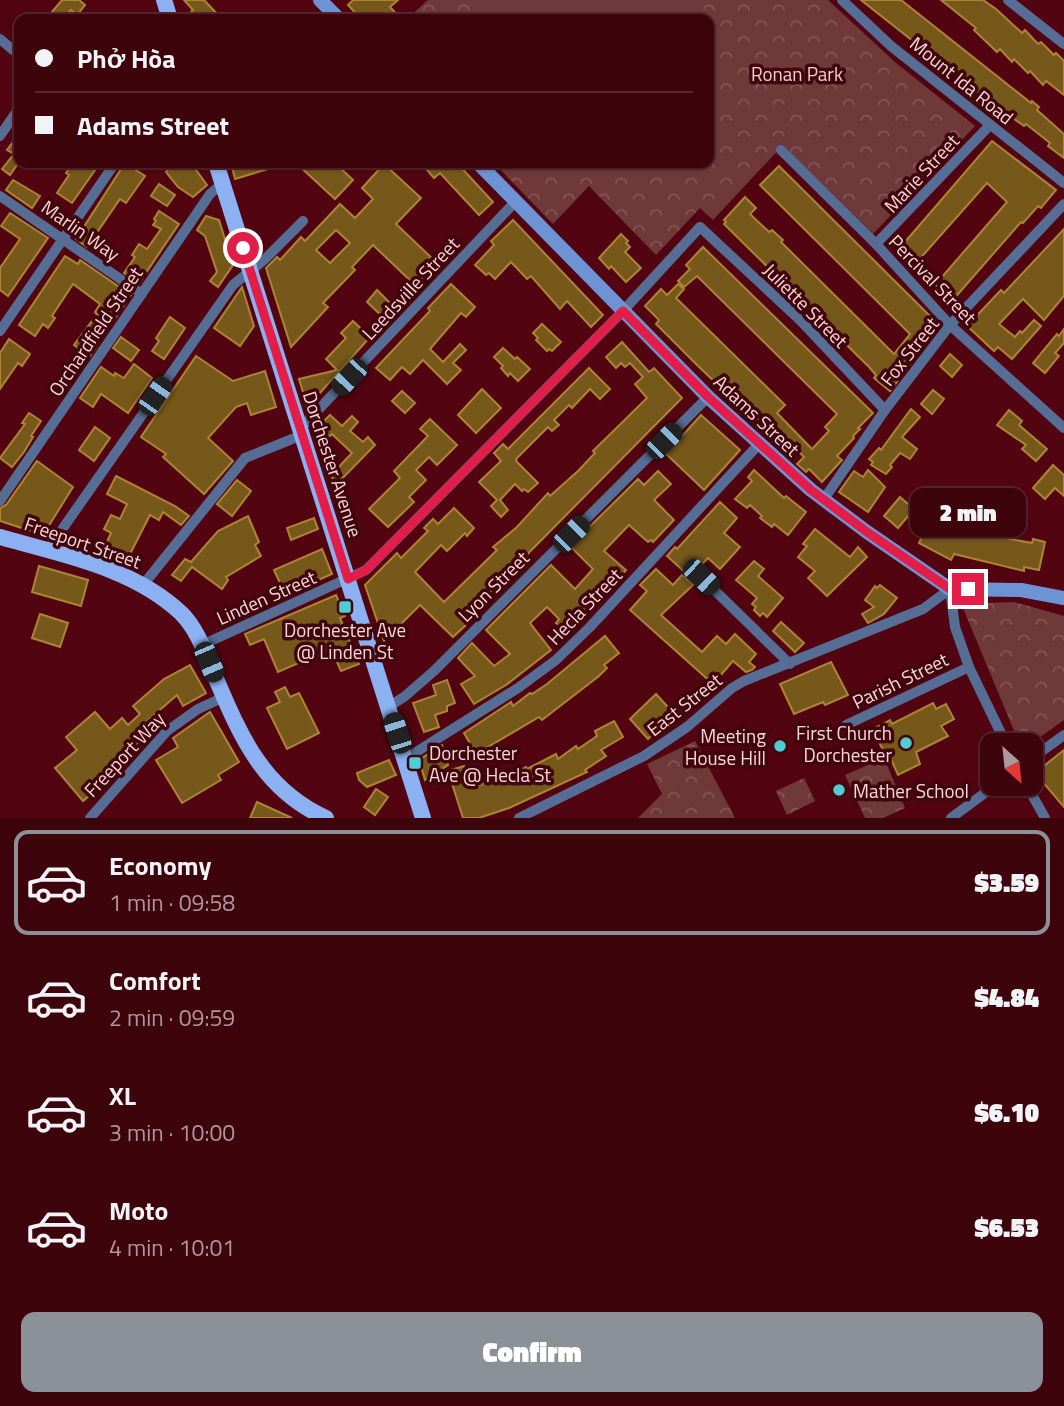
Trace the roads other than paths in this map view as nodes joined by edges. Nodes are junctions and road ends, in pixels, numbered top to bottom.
1 (842, 0) edge
2 (1008, 0) edge
3 (0, 39) edge
4 (1064, 44) edge
5 (14, 51) edge
6 (14, 115) edge
7 (990, 125) junction
8 (0, 136) edge
9 (781, 150) dead end
10 (112, 168) edge
11 (217, 168) edge
12 (483, 168) edge
13 (1064, 183) edge
14 (222, 184) junction
15 (0, 196) edge
16 (516, 201) junction
17 (1064, 204) edge
18 (303, 221) dead end
19 (700, 227) joint
20 (63, 239) junction
21 (876, 244) junction
22 (250, 270) junction
23 (142, 294) junction
24 (623, 311) junction
25 (950, 325) junction
26 (0, 331) edge
27 (708, 397) junction
28 (885, 410) junction
29 (1064, 428) edge
30 (301, 432) junction
31 (759, 444) junction
32 (824, 499) junction
33 (0, 501) edge
34 (0, 537) edge
35 (47, 551) junction
36 (701, 577) dead end
37 (348, 579) junction
38 (143, 585) junction
39 (950, 589) junction
40 (1064, 598) edge
41 (202, 645) junction
42 (790, 664) junction
43 (969, 667) junction
44 (224, 697) junction
45 (388, 707) junction
46 (846, 726) dead end
47 (1001, 733) edge
48 (1064, 735) edge
49 (1043, 750) edge
50 (405, 759) junction
51 (981, 796) edge
52 (1033, 796) edge
53 (538, 814) edge
54 (90, 818) edge
55 (326, 818) edge
56 (424, 818) edge
57 (519, 818) edge
58 (951, 818) edge
59 (1045, 818) edge

1 - 7 street, Mount Ida Road
2 - 4 street
3 - 5 street
6 - 8 street
7 - 13 street, Mount Ida Road
7 - 21 street, Marie Street
9 - 21 street, Percival Street
10 - 20 street
11 - 14 main road, Dorchester Avenue
12 - 16 main road, Adams Street
14 - 22 main road, Dorchester Avenue
14 - 23 street, Orchardfield Street
15 - 20 street, Marlin Way
16 - 24 main road, Adams Street
16 - 30 street, Leedsville Street
17 - 25 street, Fox Street
18 - 22 street
19 - 24 street, Linden Street
19 - 28 street, Juliette Street
20 - 23 street, Marlin Way
20 - 26 street
21 - 25 street, Percival Street
22 - 30 main road, Dorchester Avenue
22 - 35 street
23 - 33 street, Orchardfield Street
24 - 27 main road, Adams Street
24 - 37 street, Linden Street
25 - 28 street, Fox Street
25 - 29 street, Percival Street
27 - 31 main road, Adams Street
27 - 45 street, Lyon Street
28 - 32 street, Fox Street
30 - 37 main road, Dorchester Avenue
30 - 38 street
31 - 32 main road, Adams Street
31 - 50 street, Hecla Street
32 - 39 main road, Adams Street
34 - 35 main road, Freeport Street
35 - 38 main road, Freeport Street
36 - 42 street
37 - 41 street, Linden Street
37 - 45 main road, Dorchester Avenue
38 - 41 main road, Freeport Street
39 - 40 main road
39 - 42 street, East Street
39 - 43 street
41 - 44 main road, Freeport Street
42 - 53 street, East Street
43 - 46 street, Parish Street
43 - 47 street
44 - 54 street, Freeport Way
44 - 55 main road, Freeport Street
45 - 50 main road, Dorchester Avenue
48 - 49 street
50 - 56 main road, Dorchester Avenue
51 - 58 street
52 - 59 street
53 - 57 street, East Street

